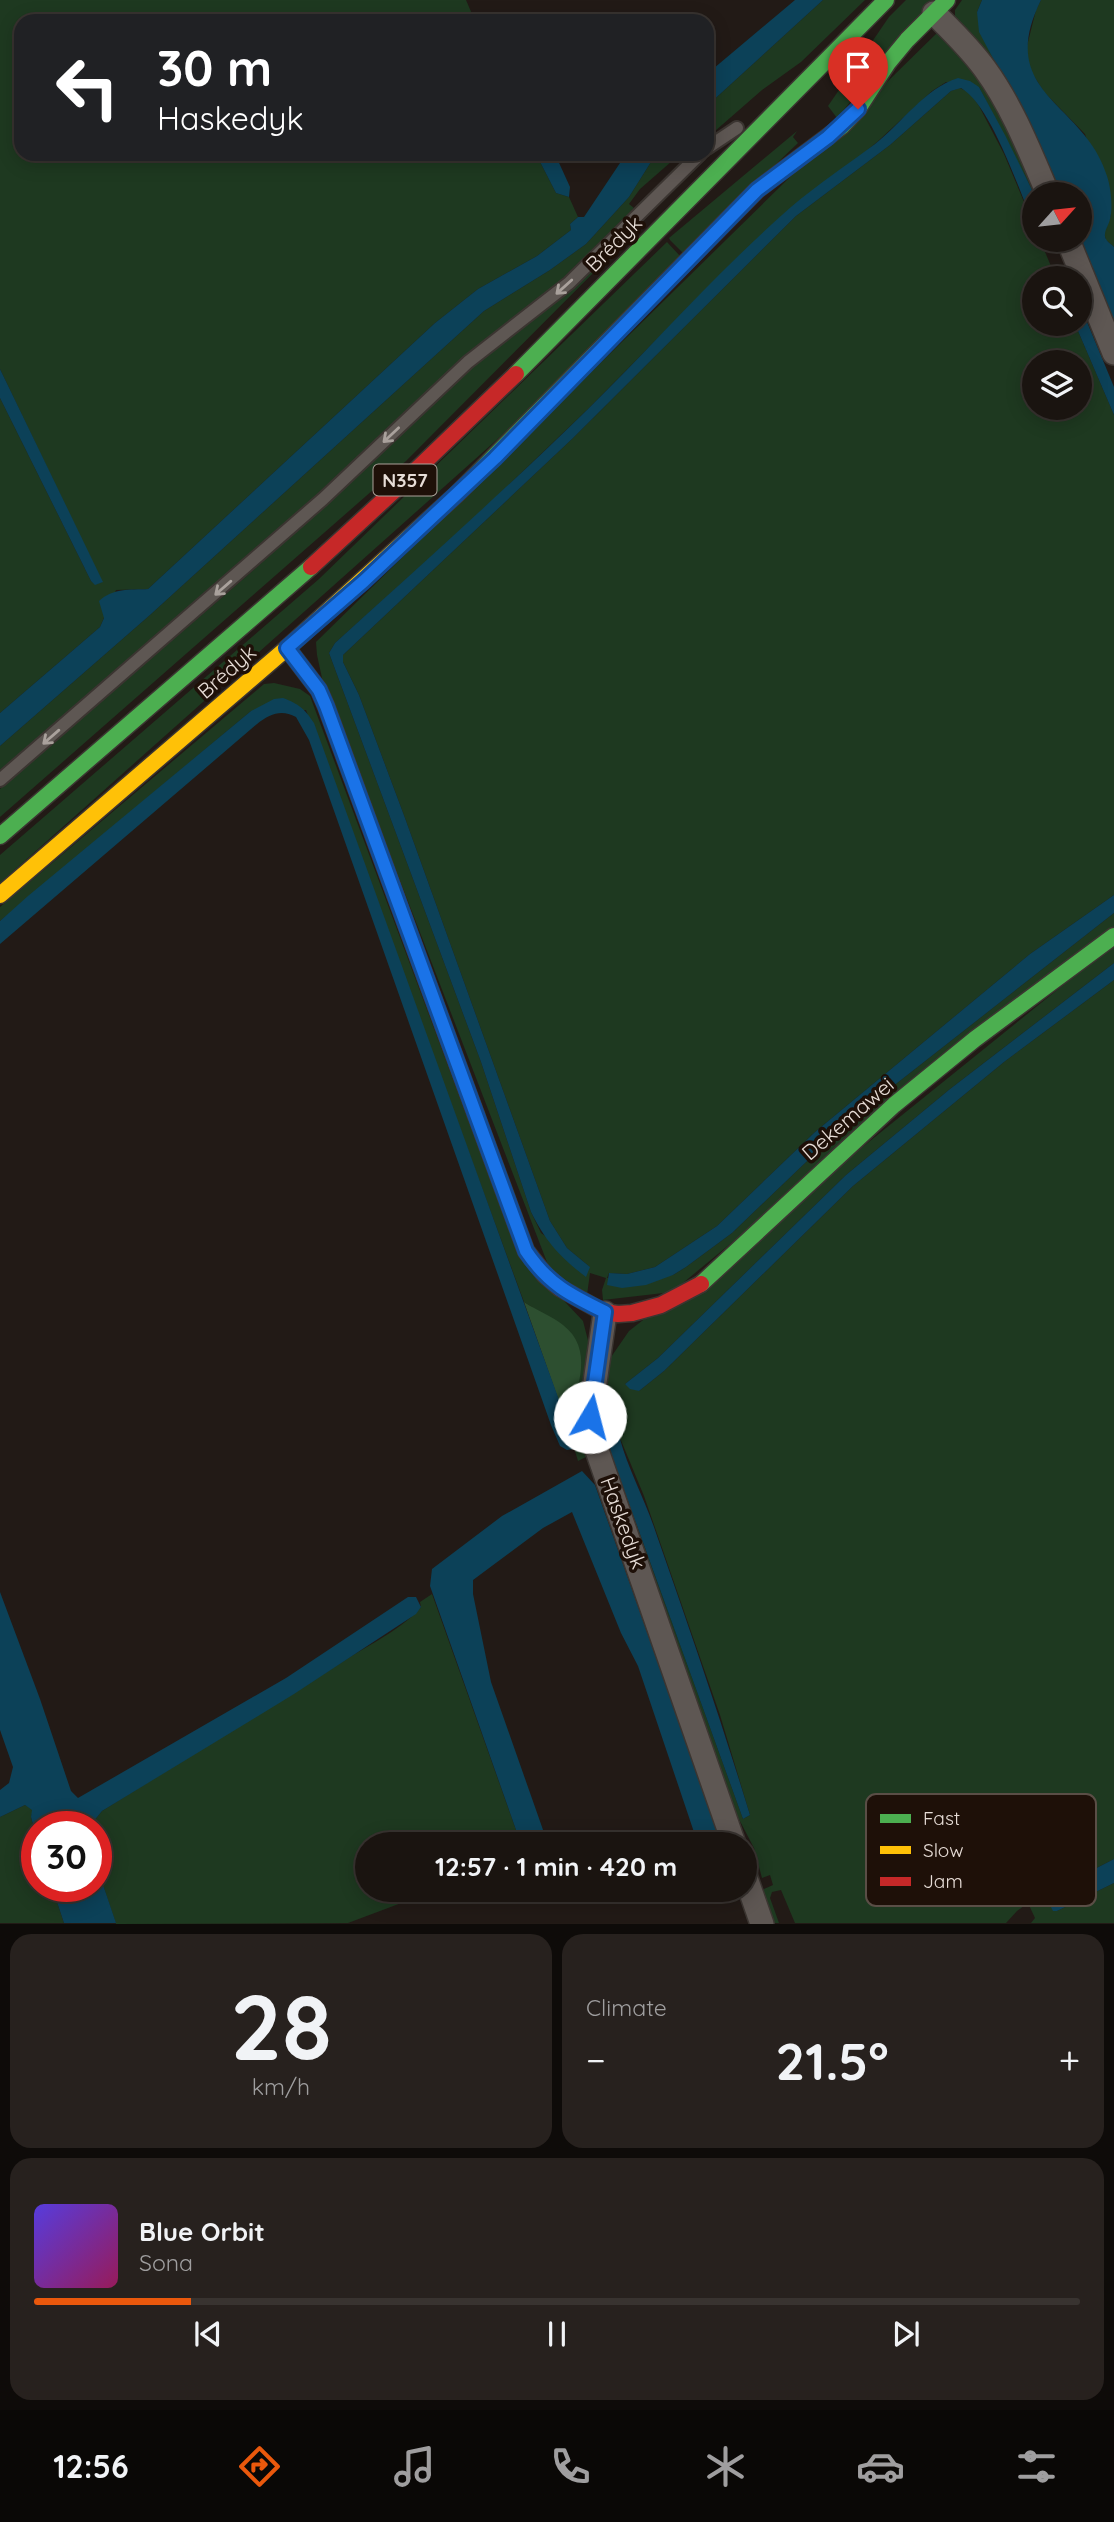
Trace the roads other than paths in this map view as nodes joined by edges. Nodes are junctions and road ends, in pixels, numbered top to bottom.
1 (886, 0) edge
2 (941, 6) edge
3 (785, 99) junction
4 (714, 144) edge
5 (693, 161) edge
6 (1043, 182) edge
7 (1073, 252) edge
8 (1114, 353) edge
9 (287, 648) junction
10 (0, 780) edge
11 (0, 836) edge
12 (0, 895) edge
13 (1114, 936) edge
14 (605, 1312) junction
15 (730, 1832) edge
16 (755, 1902) edge
17 (762, 1923) edge

1 - 3 street, Brédyk / N357
2 - 6 street
2 - 9 street, Brédyk
3 - 4 lane, Brédyk
3 - 11 street, Brédyk / N357
5 -> 10 lane, Brédyk
7 - 8 street
9 - 12 street, Brédyk
9 - 14 street
13 - 14 street, Dekemawei
14 - 15 street, Haskedyk
16 - 17 street

